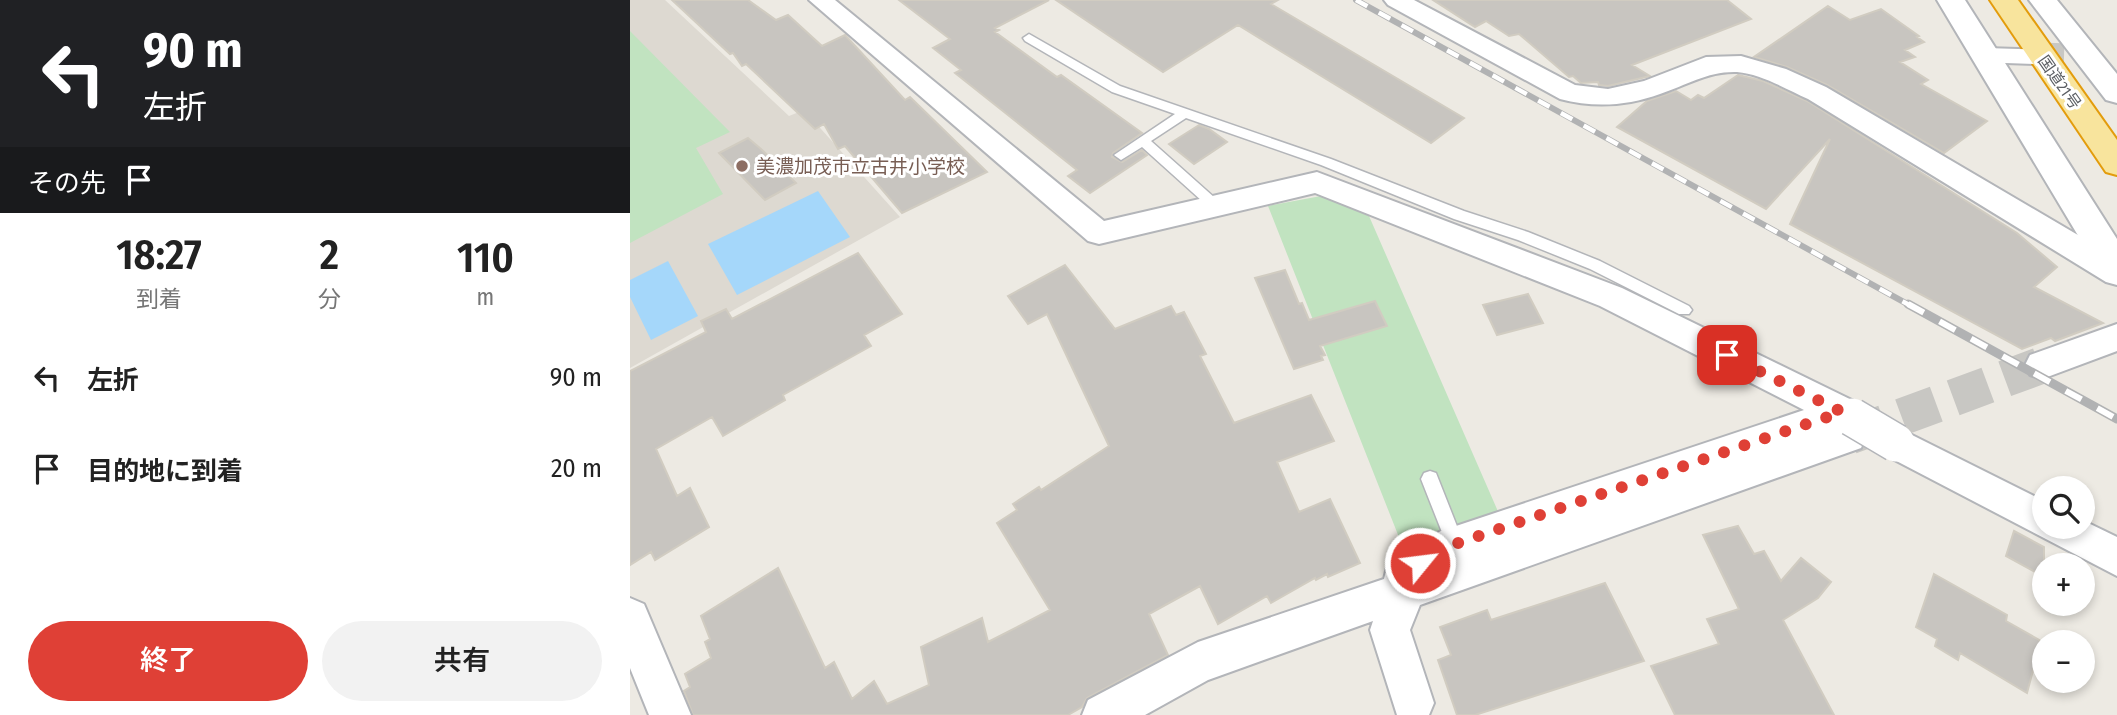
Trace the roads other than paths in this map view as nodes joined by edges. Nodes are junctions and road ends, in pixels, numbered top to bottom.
1 (821, 0) edge
2 (1396, 0) edge
3 (1951, 0) edge
4 (2004, 0) edge
5 (2021, 0) edge
6 (2043, 0) edge
7 (1029, 38) dead end
8 (1705, 44) dead end
9 (1768, 48) dead end
10 (1986, 55) junction
11 (2037, 56) tunnel mouth
12 (1741, 64) junction
13 (2117, 93) edge
14 (1185, 113) junction
15 (2117, 138) edge
16 (1143, 141) junction
17 (1121, 155) dead end
18 (2117, 164) edge
19 (1217, 206) junction
20 (2117, 271) edge
21 (1684, 310) dead end
22 (2117, 337) edge
23 (2042, 365) tunnel mouth
24 (1847, 422) junction
25 (1430, 479) dead end
26 (2032, 514) edge
27 (2081, 539) edge
28 (1455, 544) junction
29 (2117, 557) edge
30 (1405, 592) junction
31 (630, 618) edge
32 (1413, 703) dead end
33 (670, 715) edge
34 (1103, 715) edge

1 - 19 street
2 - 12 street
3 - 10 street
4 - 18 highway, 国道21号
5 - 15 highway, 国道21号
6 - 13 street
7 - 14 lane
8 - 12 street
9 - 12 street
10 - 11 street
10 - 20 street
12 - 20 street
14 - 16 lane
14 - 21 lane
16 - 17 lane
16 - 19 lane
19 - 24 street
22 - 23 street
24 - 26 street, bridge
24 - 28 street
24 - 30 street
25 - 28 lane
27 - 29 street
28 - 30 street
30 - 32 street
30 - 34 street
31 - 33 street

